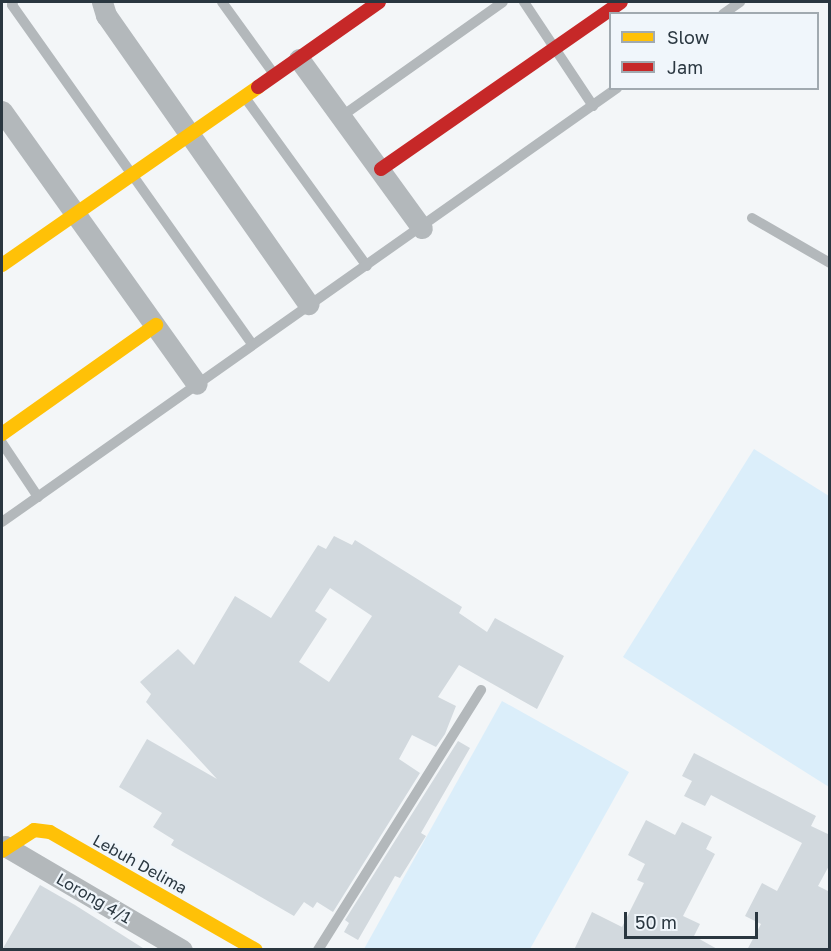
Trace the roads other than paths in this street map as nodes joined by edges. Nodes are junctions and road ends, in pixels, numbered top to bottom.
1 (13, 2) edge
2 (102, 2) edge
3 (222, 2) edge
4 (379, 2) edge
5 (503, 2) edge
6 (524, 2) edge
7 (621, 2) edge
8 (740, 2) edge
9 (726, 12) edge
10 (556, 48) junction
11 (299, 59) junction
12 (274, 75) junction
13 (614, 90) edge
14 (244, 96) junction
15 (593, 106) junction
16 (2, 111) edge
17 (342, 116) junction
18 (189, 134) junction
19 (381, 169) junction
20 (131, 173) junction
21 (74, 213) junction
22 (752, 218) dead end
23 (422, 228) junction
24 (830, 264) edge
25 (2, 266) edge
26 (367, 266) junction
27 (308, 304) junction
28 (156, 325) junction
29 (252, 344) junction
30 (197, 384) junction
31 (2, 434) edge
32 (2, 443) edge
33 (38, 497) junction
34 (2, 522) edge
35 (481, 690) dead end
36 (3, 848) edge
37 (182, 950) edge
38 (256, 950) edge
39 (318, 950) edge

1 - 20 lane
2 - 18 street
3 - 12 lane
4 - 11 street
5 - 17 lane
6 - 10 lane
7 - 10 street
8 - 9 lane
10 - 15 lane
10 - 19 street
11 - 12 street
11 - 17 street
12 - 14 street
13 - 15 lane
14 - 18 street
14 - 26 lane
15 - 23 lane
16 - 21 street
17 - 19 street
18 - 20 street
18 - 27 street
19 - 23 street
20 - 21 street
20 - 29 lane
21 - 25 street
21 - 28 street
22 - 24 lane
23 - 26 lane
26 - 27 lane
27 - 29 lane
28 - 30 street
28 - 31 street
29 - 30 lane
30 - 33 lane
32 - 33 lane
33 - 34 lane
35 - 39 lane
36 - 37 street, Lorong 4/1
36 - 38 street, Lebuh Delima

